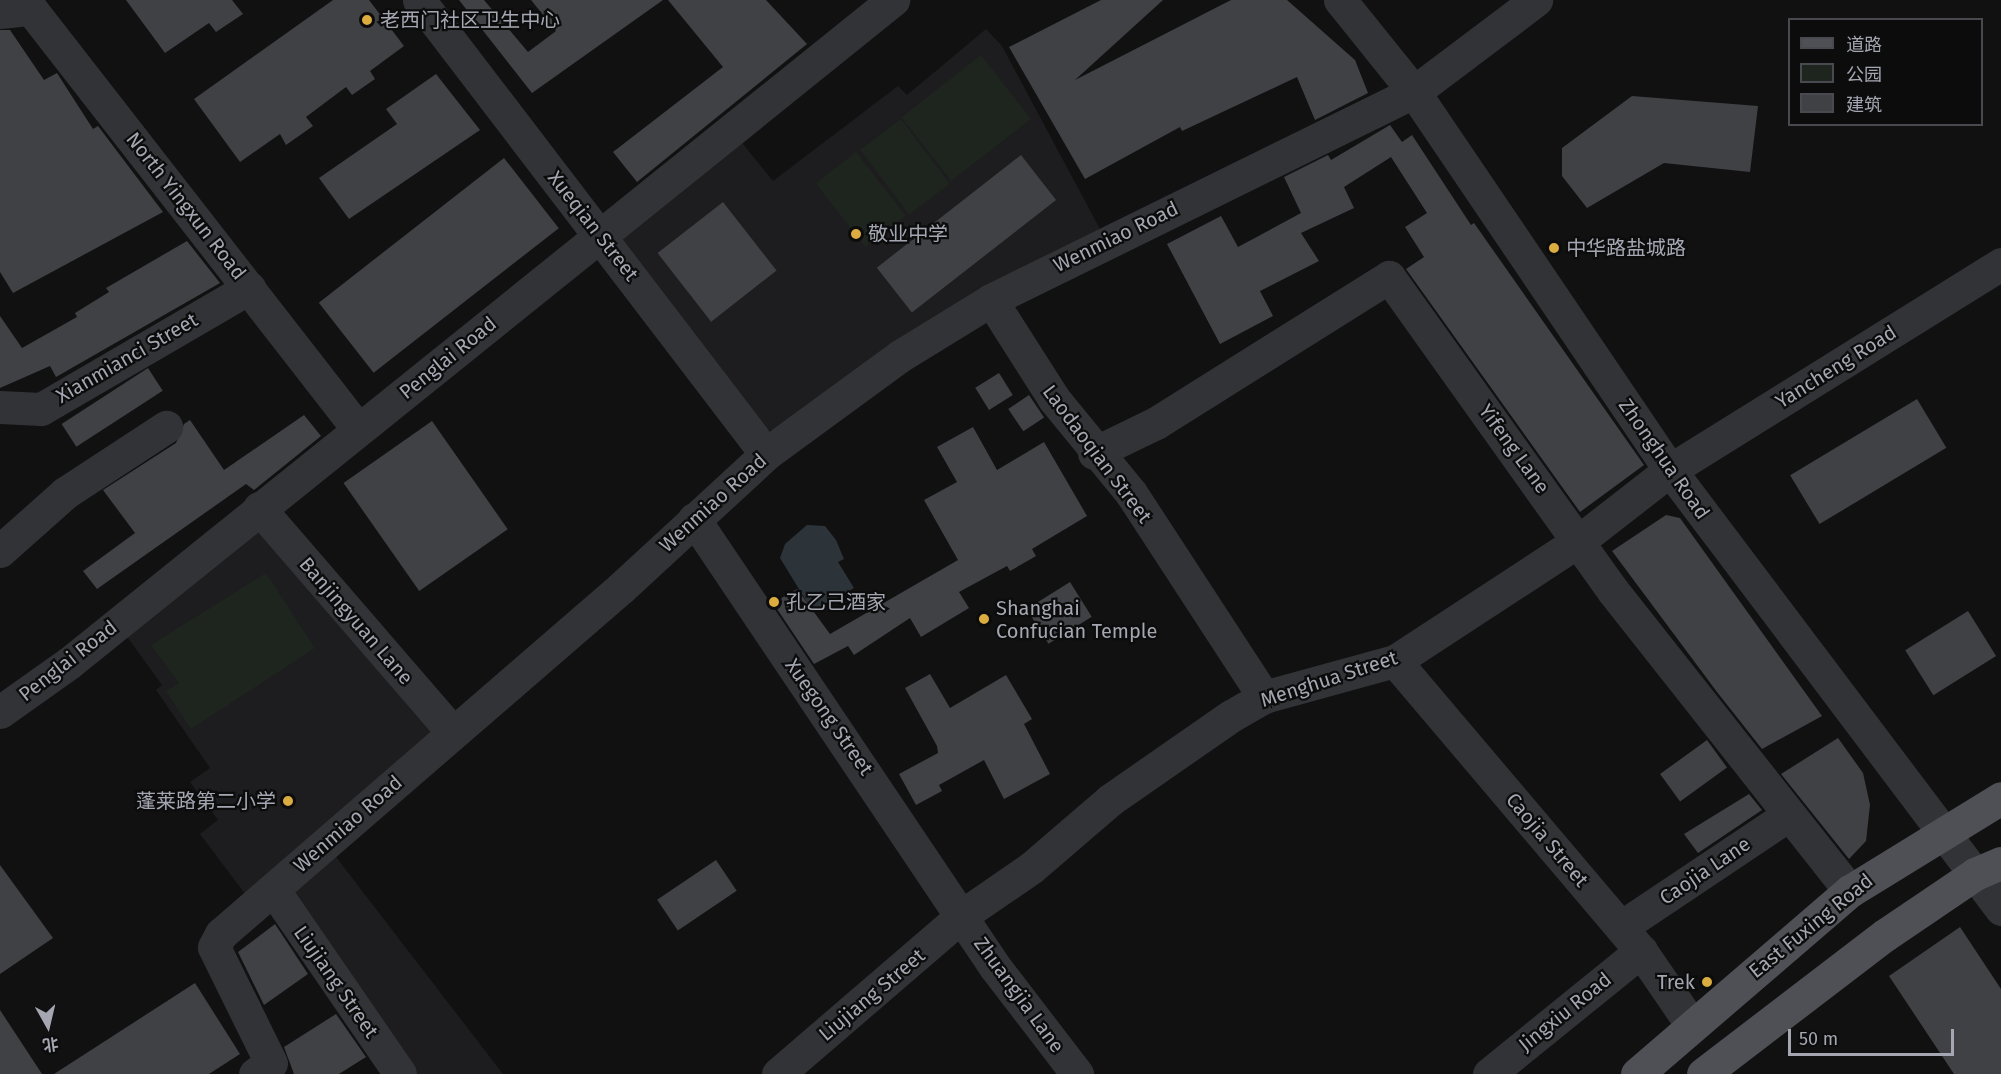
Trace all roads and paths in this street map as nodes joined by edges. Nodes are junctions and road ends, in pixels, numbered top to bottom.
1 (419, 0) edge
2 (893, 0) edge
3 (1340, 0) edge
4 (1536, 0) edge
5 (0, 12) edge
6 (1414, 92) junction
7 (600, 236) junction
8 (2001, 264) edge
9 (249, 288) junction
10 (991, 300) junction
11 (0, 408) edge
12 (166, 427) dead end
13 (358, 429) junction
14 (1094, 453) junction
15 (766, 454) junction
16 (1670, 470) junction
17 (259, 508) junction
18 (694, 519) junction
19 (1580, 540) junction
20 (0, 551) edge
21 (1395, 661) junction
22 (1264, 697) junction
23 (0, 712) edge
24 (453, 733) junction
25 (2001, 798) edge
26 (1788, 815) junction
27 (1940, 832) junction
28 (1988, 868) edge
29 (273, 889) junction
30 (1850, 891) junction
31 (2001, 909) edge
32 (964, 914) junction
33 (1631, 939) junction
34 (1691, 1024) junction
35 (255, 1074) edge
36 (400, 1074) edge
37 (778, 1074) edge
38 (1077, 1074) edge
39 (1489, 1074) edge
40 (1637, 1074) edge
41 (1703, 1074) edge

1 - 7 street, Xueqian Street
2 - 7 street, Penglai Road
3 - 6 street, Zhonghua Road
4 - 6 street, Wenmiao Road
5 - 9 street, North Yingxun Road
6 - 10 street, Wenmiao Road
6 - 16 street, Zhonghua Road
7 - 13 street, Penglai Road
7 - 15 street, Xueqian Street
8 - 16 street, Yancheng Road
9 - 11 street, Xianmianci Street
9 - 13 street, North Yingxun Road
10 - 14 street, Laodaoqian Street
10 - 15 street, Wenmiao Road
12 - 20 street
13 - 17 street, Penglai Road
14 - 19 street, Yifeng Lane
14 - 22 street, Laodaoqian Street
15 - 18 street, Wenmiao Road
16 - 19 street, Menghua Street
16 - 27 street, Zhonghua Road
17 - 23 street, Penglai Road
17 - 24 street, Banjingyuan Lane
18 - 24 street, Wenmiao Road
18 - 32 street, Xuegong Street
19 - 21 street, Menghua Street
19 - 26 street, Yifeng Lane
21 - 22 street, Menghua Street
21 - 33 street, Caojia Street
22 - 32 street, Menghua Street
24 - 29 street, Wenmiao Road
25 - 27 main road, East Fuxing Road
26 - 30 street, Yifeng Lane
26 - 33 street, Caojia Lane
27 - 28 street, Zhonghua Road
27 - 30 main road, East Fuxing Road
28 - 31 street, Zhonghua Road
28 - 41 main road
29 - 35 street, Wenmiao Road
29 - 36 street, Liujiang Street
30 - 34 main road, East Fuxing Road
32 - 37 street, Liujiang Street
32 - 38 street, Zhuangjia Lane
33 - 34 street, Caojia Street
33 - 39 street, Jingxiu Road
34 - 40 main road, East Fuxing Road

